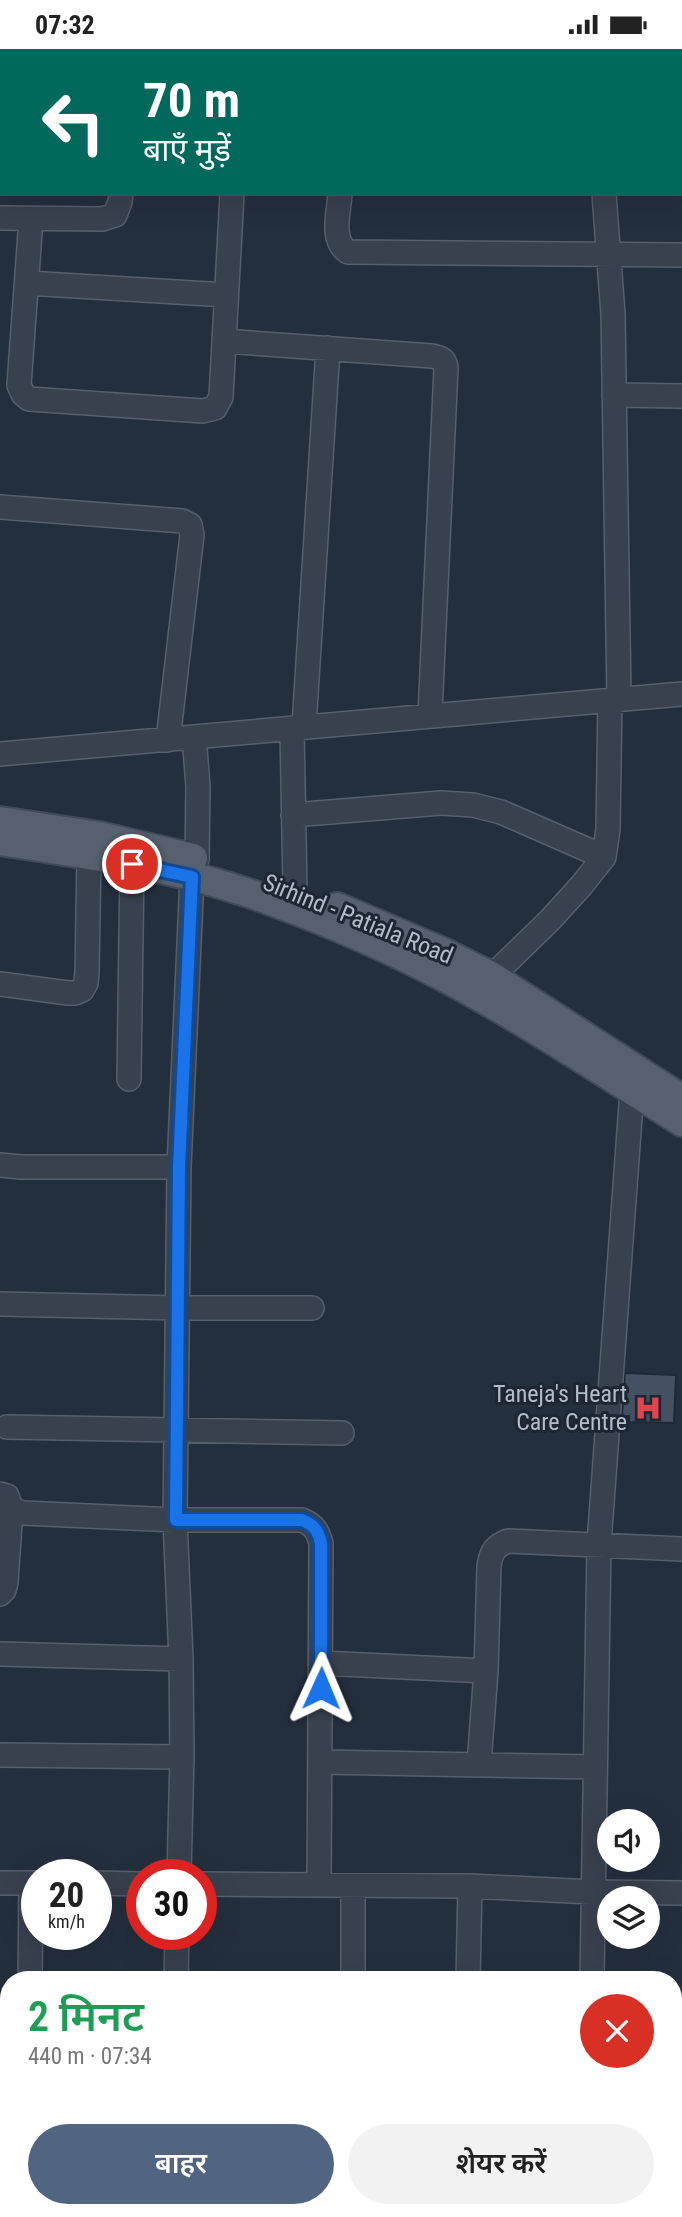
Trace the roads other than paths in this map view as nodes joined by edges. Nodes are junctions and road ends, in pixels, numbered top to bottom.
1 (120, 196) edge
2 (232, 196) edge
3 (340, 196) edge
4 (604, 196) edge
5 (0, 218) edge
6 (31, 219) junction
7 (610, 255) junction
8 (682, 255) edge
9 (27, 283) junction
10 (226, 295) junction
11 (224, 341) junction
12 (328, 348) junction
13 (614, 395) junction
14 (682, 396) edge
15 (0, 507) edge
16 (682, 694) edge
17 (615, 700) junction
18 (430, 715) junction
19 (298, 727) junction
20 (194, 737) junction
21 (168, 740) junction
22 (0, 754) edge
23 (293, 815) junction
24 (0, 821) edge
25 (0, 841) edge
26 (89, 855) junction
27 (604, 856) junction
28 (132, 864) junction
29 (195, 868) junction
30 (295, 891) junction
31 (0, 984) edge
32 (483, 985) junction
33 (130, 1079) dead end
34 (632, 1090) junction
35 (682, 1099) edge
36 (682, 1122) edge
37 (0, 1165) edge
38 (179, 1167) junction
39 (0, 1304) edge
40 (178, 1308) junction
41 (312, 1308) dead end
42 (7, 1427) dead end
43 (176, 1429) junction
44 (342, 1433) dead end
45 (5, 1502) edge
46 (176, 1520) junction
47 (599, 1544) junction
48 (682, 1549) edge
49 (0, 1594) edge
50 (0, 1654) edge
51 (181, 1659) junction
52 (322, 1663) junction
53 (486, 1671) junction
54 (0, 1755) edge
55 (182, 1757) junction
56 (320, 1762) junction
57 (479, 1764) junction
58 (595, 1767) junction
59 (179, 1859) edge
60 (0, 1883) edge
61 (21, 1883) edge
62 (217, 1884) edge
63 (319, 1885) junction
64 (353, 1886) junction
65 (470, 1886) junction
66 (592, 1892) junction
67 (682, 1893) edge
68 (31, 1950) edge
69 (177, 1950) edge
70 (30, 1971) edge
71 (176, 1971) edge
72 (353, 1971) edge
73 (468, 1971) edge
74 (592, 1971) edge

1 - 6 street
2 - 10 street
3 - 7 street
4 - 7 street
5 - 6 street
6 - 9 street
7 - 8 street
7 - 13 street
9 - 10 street
9 - 11 street
10 - 11 street
11 - 12 street
12 - 18 street
12 - 19 street
13 - 14 street
13 - 17 street
15 - 21 street
16 - 17 street
17 - 18 street
17 - 27 street
18 - 19 street
19 - 20 street
19 - 23 street
20 - 21 street
20 - 29 street
21 - 22 street
23 - 27 street
23 - 30 street
24 - 29 main road, Sirhind - Patiala Road
25 - 26 main road
26 - 28 main road
26 - 31 street
27 - 32 street
28 - 29 main road
28 - 33 street
29 - 30 main road, Sirhind - Patiala Road
29 - 32 main road
29 - 38 street
30 - 32 main road, Sirhind - Patiala Road
32 - 34 main road
32 - 35 main road, Sirhind - Patiala Road
34 - 36 main road
34 - 47 street
37 - 38 street
38 - 40 street
39 - 40 street
40 - 41 street
40 - 43 street
42 - 43 street
43 - 44 street
43 - 46 street
45 - 46 street
45 - 49 street
46 - 51 street
46 - 52 street
47 - 48 street
47 - 53 street
47 - 58 street
50 - 51 street
51 - 55 street
52 - 53 street
52 - 56 street
53 - 57 street
54 - 55 street
55 - 59 street
56 - 57 street
56 - 63 street
57 - 58 street
58 - 66 street
60 - 61 street
62 - 63 street
63 - 64 street
64 - 65 street
64 - 72 street
65 - 66 street
65 - 73 street
66 - 67 street
66 - 74 street
68 - 70 street
69 - 71 street

